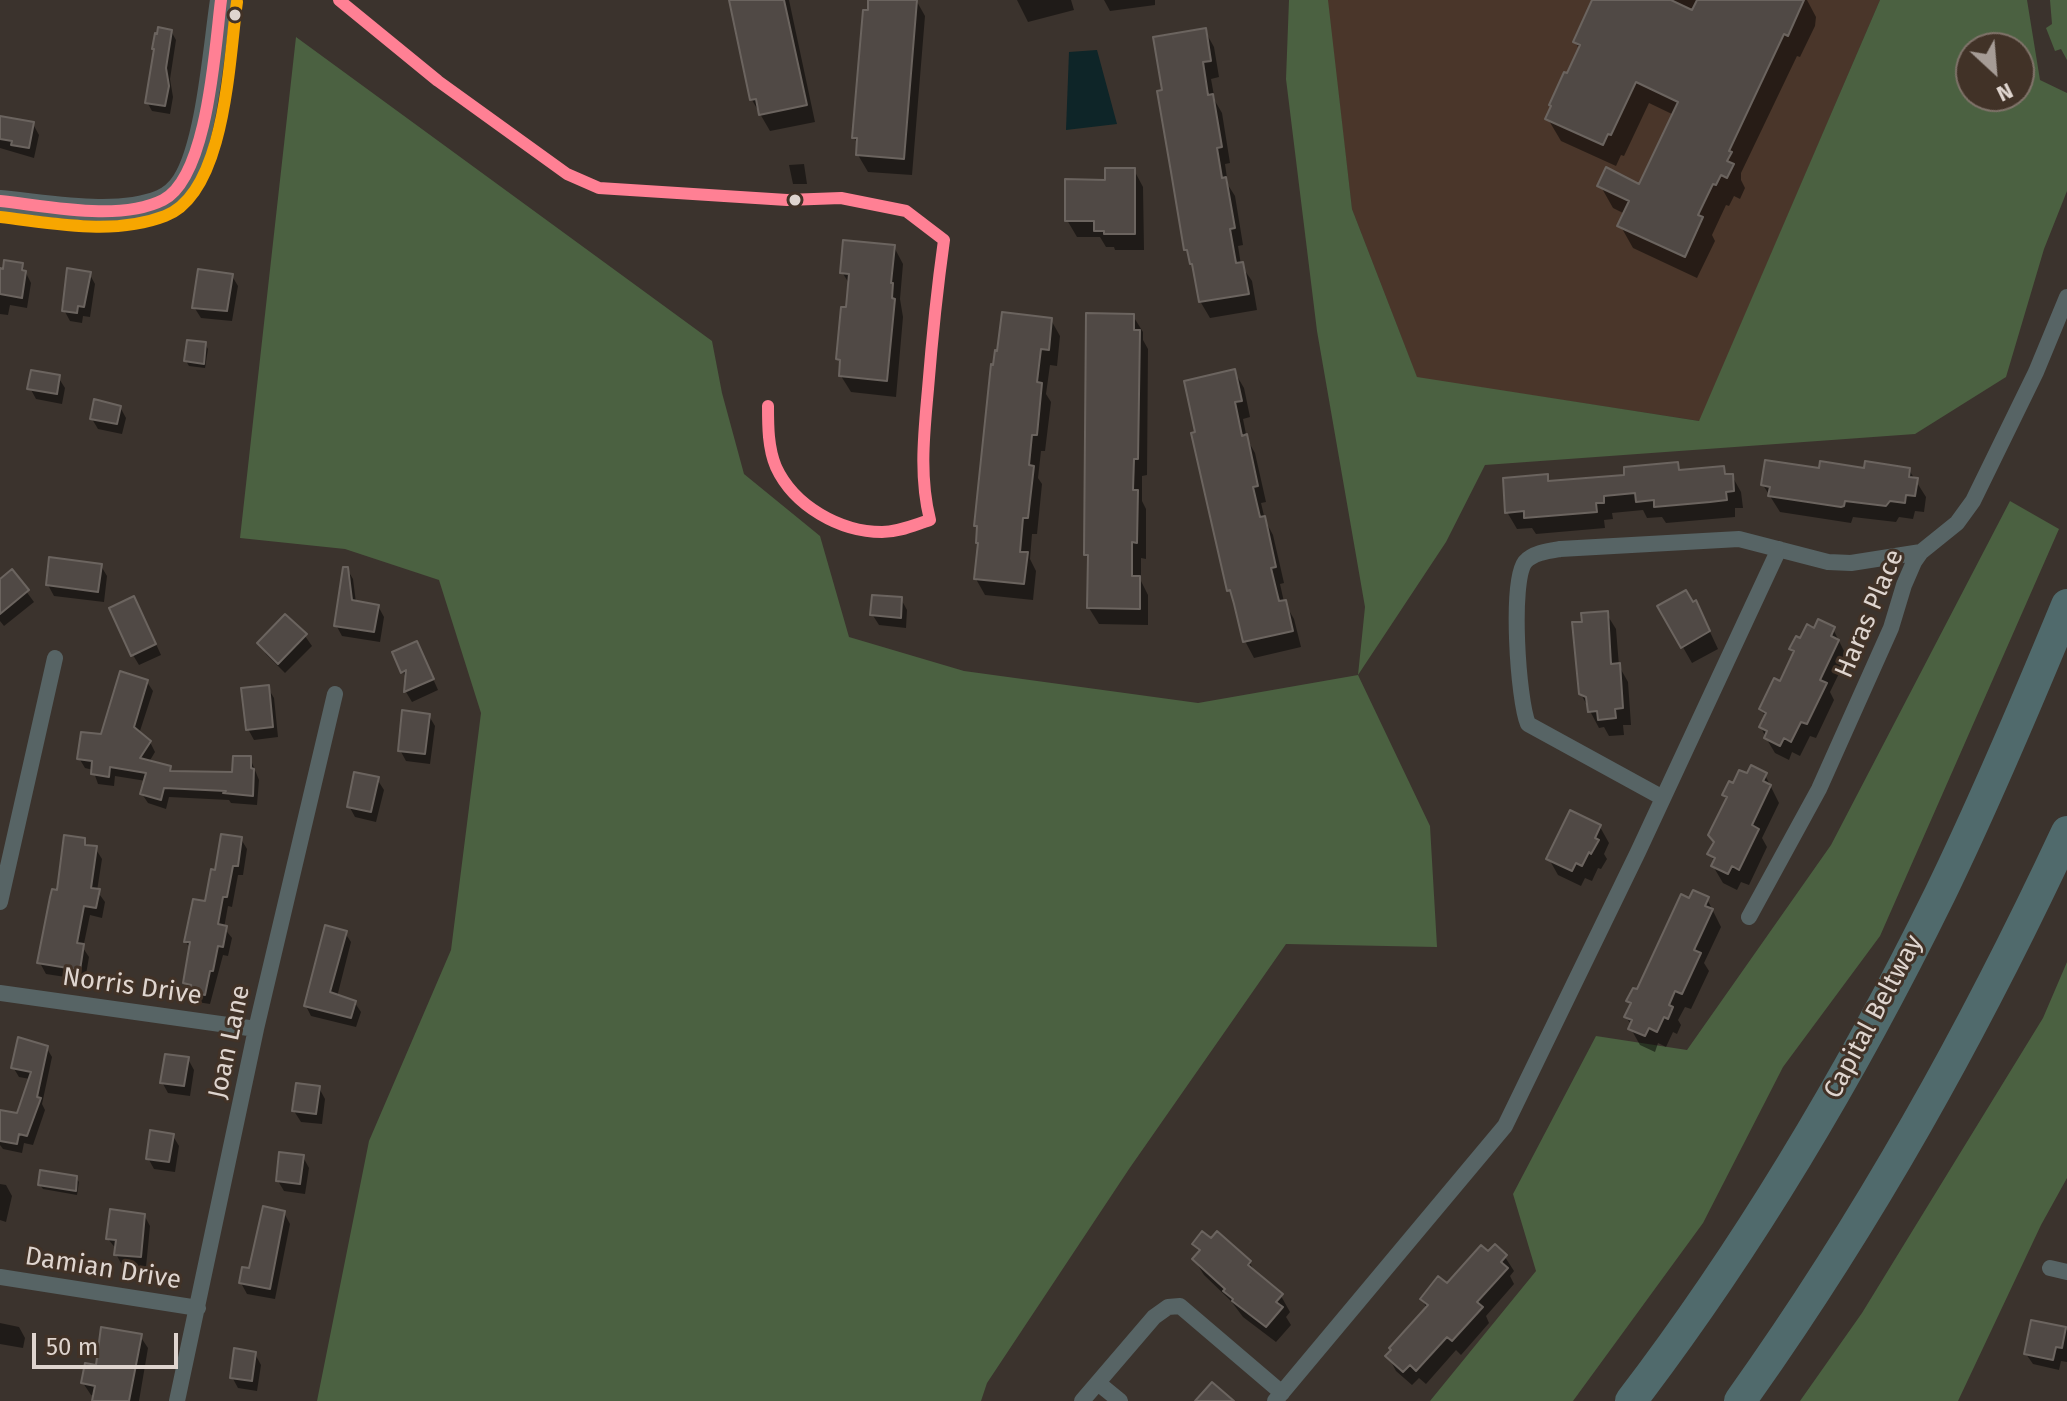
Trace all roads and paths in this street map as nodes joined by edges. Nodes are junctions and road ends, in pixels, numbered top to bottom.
1 (221, 0) edge
2 (0, 201) edge
3 (2067, 297) edge
4 (1779, 549) junction
5 (1921, 552) junction
6 (2067, 605) edge
7 (55, 658) dead end
8 (335, 694) dead end
9 (1663, 798) junction
10 (2067, 832) edge
11 (0, 902) edge
12 (1749, 917) dead end
13 (0, 993) edge
14 (256, 1029) junction
15 (2050, 1268) dead end
16 (2067, 1272) edge
17 (0, 1277) edge
18 (198, 1308) junction
19 (1098, 1383) junction
20 (1278, 1397) edge
21 (177, 1401) edge
22 (1082, 1401) edge
23 (1120, 1401) edge
24 (1631, 1401) edge
25 (1740, 1401) edge

1 - 2 street
3 - 5 street, Haras Place
4 - 5 street
4 - 9 street
4 - 9 street
5 - 12 street, Haras Place
6 - 24 highway, Capital Beltway
7 - 11 street
8 - 14 street, Joan Lane
9 - 20 street
10 - 25 highway
13 - 14 street, Norris Drive
14 - 18 street, Joan Lane
15 - 16 street
17 - 18 street, Damian Drive
18 - 21 street, Joan Lane
19 - 20 street
19 - 22 street
19 - 23 street

